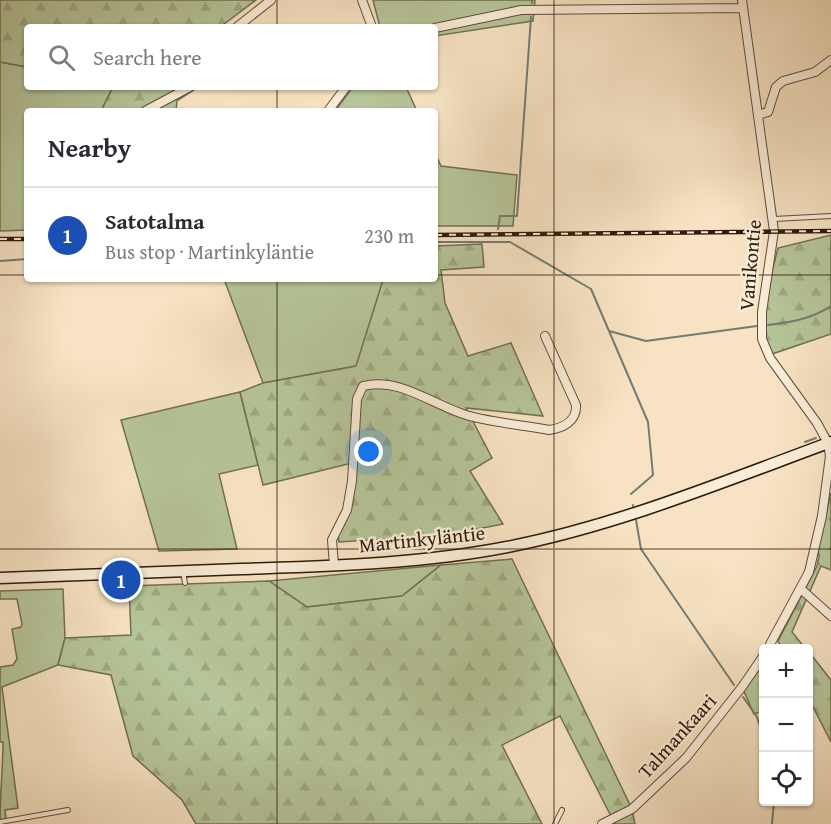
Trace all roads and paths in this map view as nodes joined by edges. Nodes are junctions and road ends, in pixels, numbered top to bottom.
1 (271, 0) edge
2 (362, 0) edge
3 (742, 4) edge
4 (241, 24) edge
5 (371, 24) edge
6 (438, 27) edge
7 (831, 60) edge
8 (184, 90) edge
9 (343, 90) edge
10 (151, 108) edge
11 (330, 108) edge
12 (758, 115) junction
13 (831, 216) edge
14 (773, 219) junction
15 (545, 336) dead end
16 (829, 442) edge
17 (334, 565) junction
18 (183, 571) junction
19 (0, 578) edge
20 (185, 583) dead end
21 (801, 589) junction
22 (831, 616) edge
23 (770, 644) edge
24 (759, 662) edge
25 (68, 810) dead end
26 (562, 810) dead end
27 (0, 822) edge
28 (555, 824) edge
29 (602, 824) edge

1 - 4 street
2 - 5 street
3 - 6 street
3 - 12 street, Vanikontie
7 - 12 street
8 - 10 street
9 - 11 street
12 - 14 street, Vanikontie
13 - 14 lane
14 - 16 street, Vanikontie
15 - 17 street
16 - 17 street, Martinkyläntie
16 - 21 street
17 - 18 street, Martinkyläntie
18 - 19 street, Martinkyläntie
18 - 20 lane
21 - 22 street
21 - 23 street
24 - 29 street, Talmankaari
25 - 27 lane
26 - 28 lane

